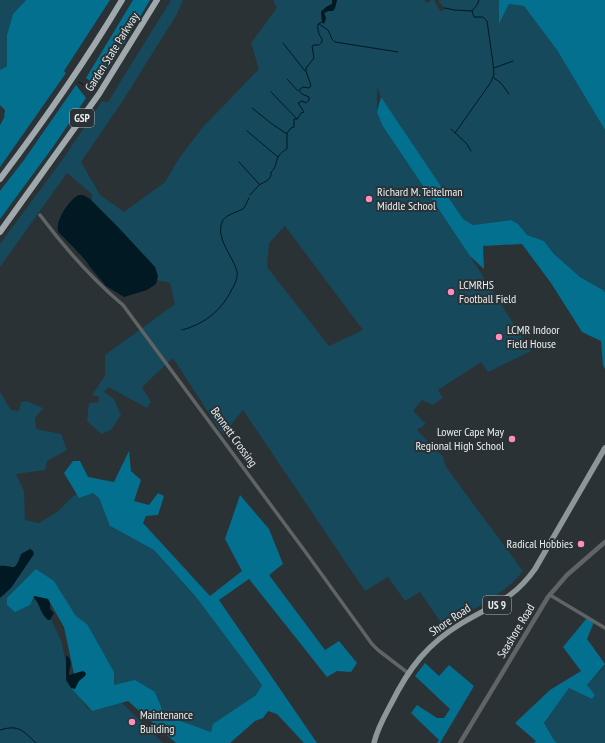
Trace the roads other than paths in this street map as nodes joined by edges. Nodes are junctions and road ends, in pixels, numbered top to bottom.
1 (122, 0) edge
2 (156, 0) edge
3 (0, 179) edge
4 (40, 215) dead end
5 (0, 232) edge
6 (605, 448) edge
7 (605, 542) edge
8 (550, 595) junction
9 (605, 628) edge
10 (408, 673) junction
11 (374, 743) edge
12 (460, 743) edge

1 - 3 highway, Garden State Parkway / GSP
2 - 5 highway, Garden State Parkway / GSP
4 - 10 street, Bennett Crossing
6 - 10 main road, Shore Road / US 9
7 - 8 street, Seashore Road
8 - 9 street
8 - 12 street, Seashore Road
10 - 11 main road, Shore Road / US 9

